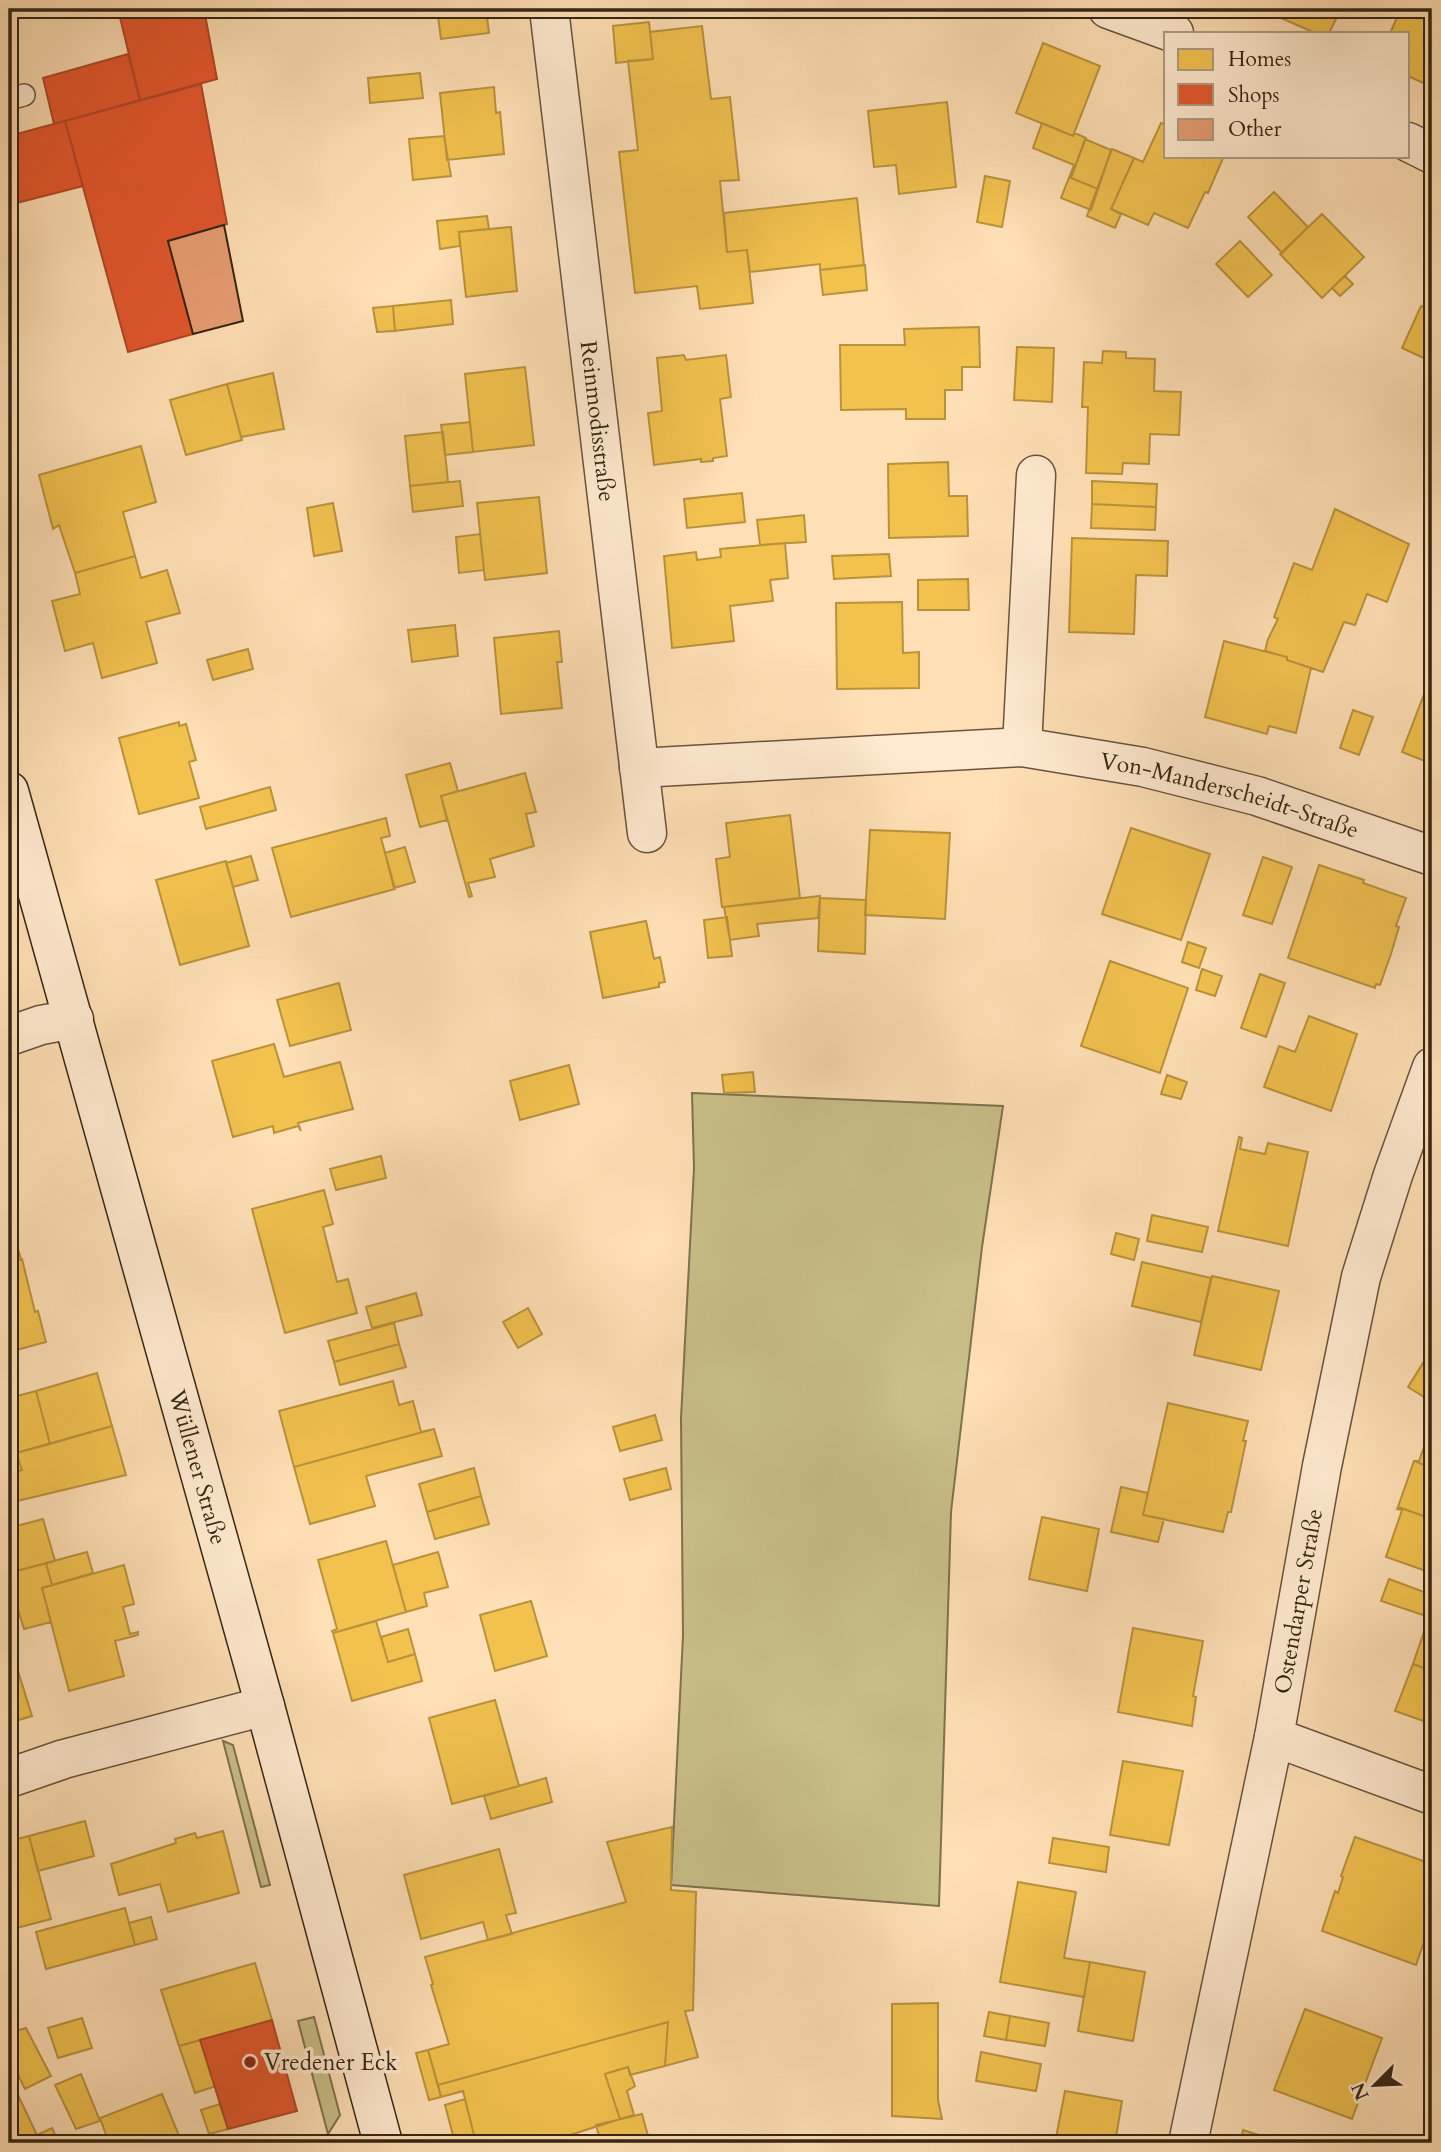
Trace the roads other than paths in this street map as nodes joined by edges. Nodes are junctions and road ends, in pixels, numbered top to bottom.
1 (549, 9) edge
2 (1108, 9) edge
3 (1171, 32) edge
4 (1410, 143) edge
5 (1432, 154) edge
6 (1037, 475) dead end
7 (1022, 747) junction
8 (639, 768) junction
9 (9, 791) edge
10 (647, 833) dead end
11 (1432, 856) edge
12 (74, 1019) junction
13 (9, 1036) edge
14 (1432, 1067) edge
15 (265, 1706) junction
16 (1274, 1737) junction
17 (9, 1778) edge
18 (1432, 1795) edge
19 (379, 2142) edge
20 (1188, 2143) edge

1 - 8 street, Reinmodisstraße
2 - 3 street
4 - 5 street
6 - 7 street
7 - 8 street, Von-Manderscheidt-Straße
7 - 11 street, Von-Manderscheidt-Straße
8 - 10 street, Reinmodisstraße
9 - 12 street, Wüllener Straße
12 - 13 street
12 - 15 street, Wüllener Straße
14 - 16 street, Ostendarper Straße
15 - 17 street
15 - 19 street, Wüllener Straße
16 - 18 street
16 - 20 street, Ostendarper Straße

